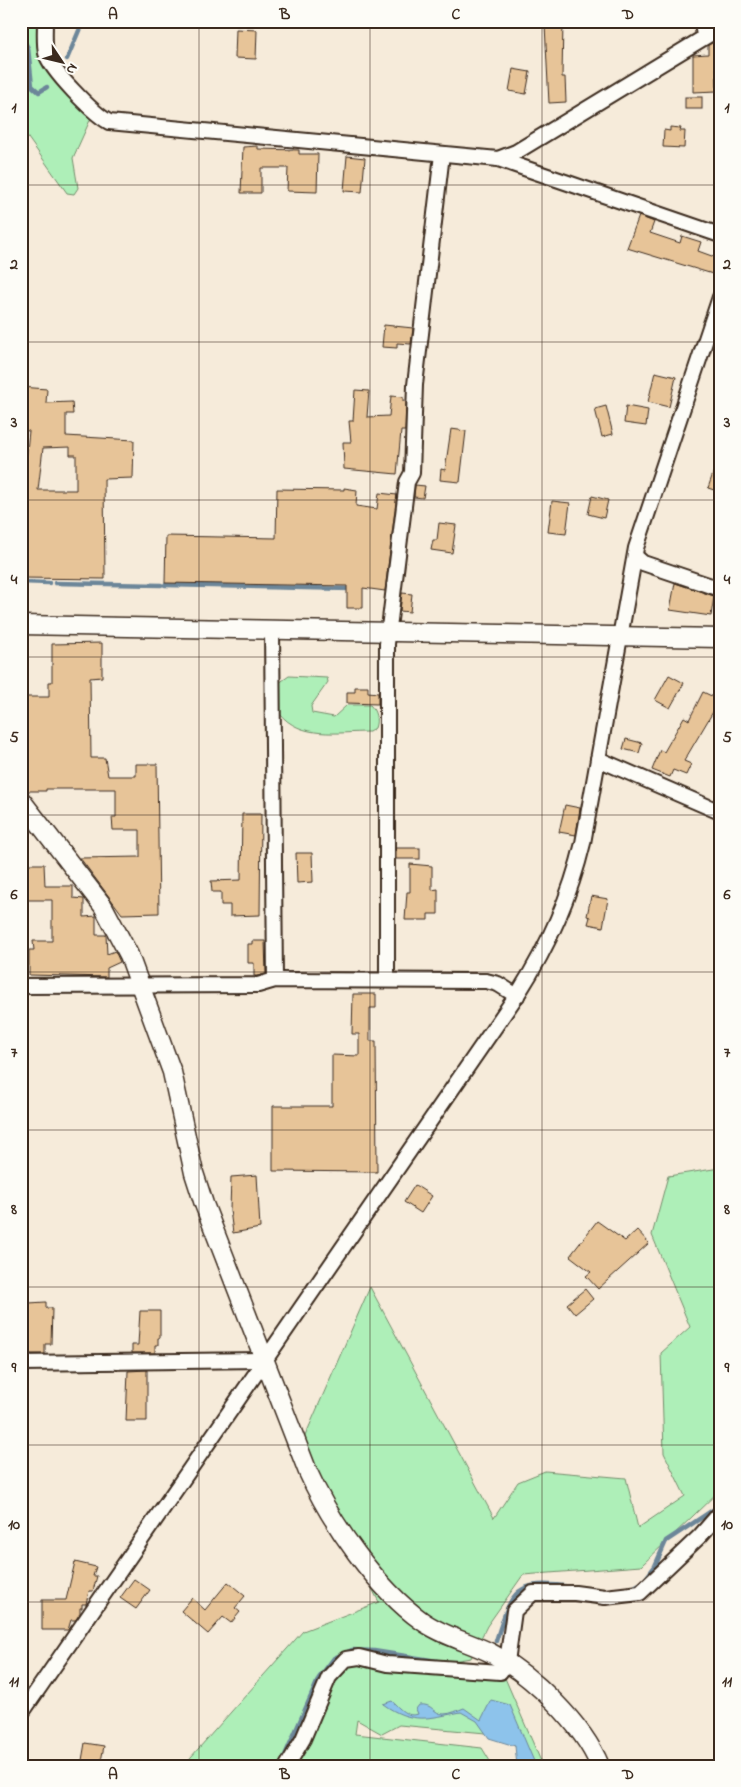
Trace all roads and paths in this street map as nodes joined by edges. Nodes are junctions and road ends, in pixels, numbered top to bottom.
1 (45, 21) edge
2 (702, 21) edge
3 (720, 28) edge
4 (704, 37) junction
5 (442, 154) junction
6 (498, 159) junction
7 (720, 235) edge
8 (720, 297) edge
9 (635, 556) junction
10 (720, 589) edge
11 (21, 625) edge
12 (272, 630) junction
13 (388, 632) junction
14 (620, 636) junction
15 (720, 638) edge
16 (598, 759) junction
17 (21, 800) edge
18 (720, 812) edge
19 (275, 980) junction
20 (386, 980) junction
21 (21, 986) edge
22 (140, 986) junction
23 (516, 996) junction
24 (265, 1360) junction
25 (21, 1363) edge
26 (720, 1513) edge
27 (507, 1662) junction
28 (21, 1714) edge
29 (287, 1766) edge
30 (600, 1766) edge

1 - 5 street
2 - 4 street
3 - 4 street
4 - 6 street
5 - 6 street
5 - 13 street
6 - 7 street
8 - 9 street
9 - 10 street
9 - 14 street
11 - 12 street
12 - 13 street
12 - 19 street
13 - 14 street
13 - 20 street
14 - 15 street
14 - 16 street
16 - 18 street
16 - 23 street
17 - 22 street
19 - 20 street
19 - 22 street
20 - 23 street
21 - 22 street
22 - 24 street
23 - 24 street
24 - 25 street
24 - 27 street
24 - 28 street
26 - 27 street
27 - 29 street
27 - 30 street

